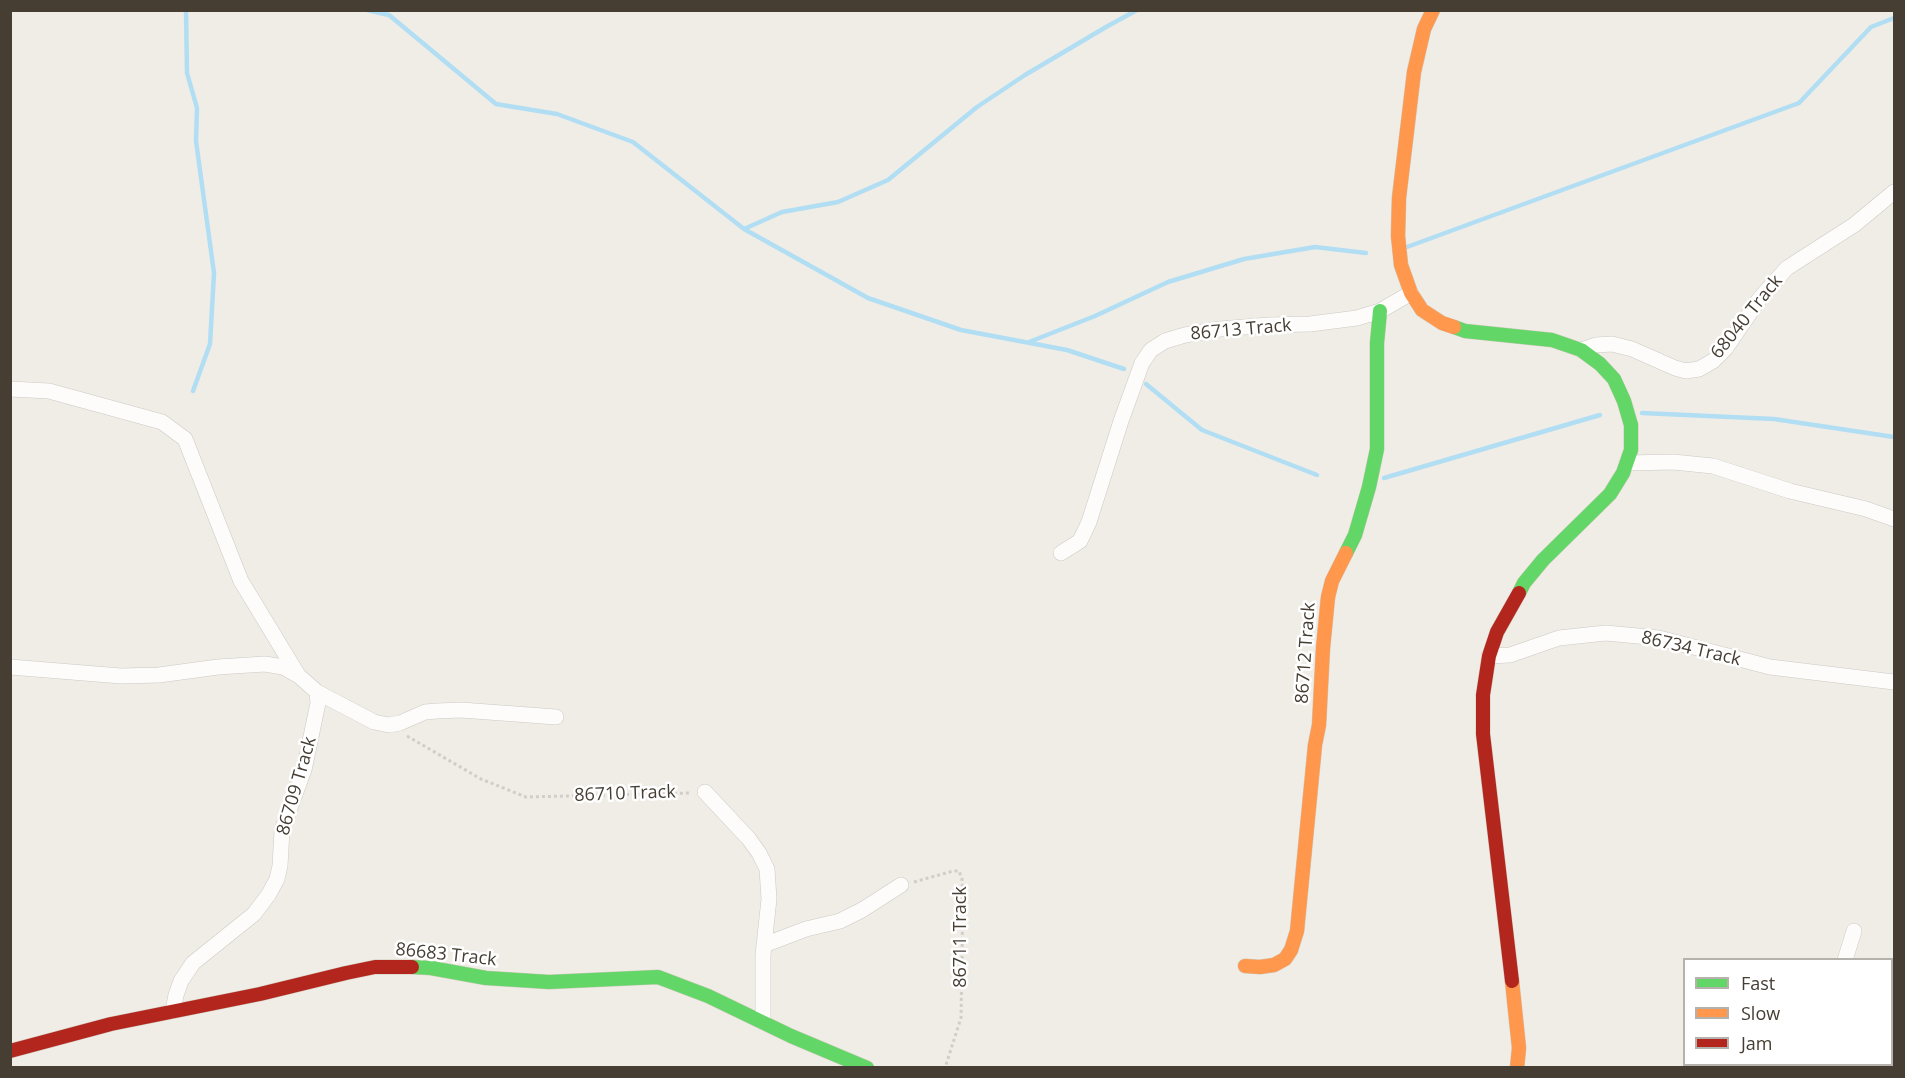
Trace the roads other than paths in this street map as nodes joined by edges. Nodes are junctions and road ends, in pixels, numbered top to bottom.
1 (1433, 10) edge
2 (1894, 192) edge
3 (1411, 293) junction
4 (1380, 311) junction
5 (1581, 350) junction
6 (10, 389) edge
7 (1627, 463) junction
8 (1894, 519) edge
9 (1061, 553) dead end
10 (1489, 656) junction
11 (10, 667) edge
12 (299, 676) junction
13 (1894, 682) edge
14 (316, 692) junction
15 (556, 717) dead end
16 (705, 792) road end
17 (901, 885) road end
18 (1854, 931) dead end
19 (764, 945) junction
20 (1846, 958) edge
21 (1245, 966) dead end
22 (173, 1011) junction
23 (763, 1022) junction
24 (10, 1051) edge
25 (867, 1068) edge
26 (1517, 1068) edge

1 - 3 street
2 - 5 street, 68040 Track
3 - 4 street, 86713 Track
3 - 5 street
4 - 9 street, 86713 Track
4 - 21 street, 86712 Track
5 - 7 street
6 - 12 street
7 - 8 street
7 - 10 street
10 - 13 street, 86734 Track
10 - 26 street
11 - 12 street
12 - 14 street
14 - 15 street
14 - 22 street, 86709 Track
16 - 19 street
17 - 19 street
18 - 20 street
19 - 23 street
22 - 23 street, 86683 Track
22 - 24 street, 86683 Track
23 - 25 street, 86683 Track

